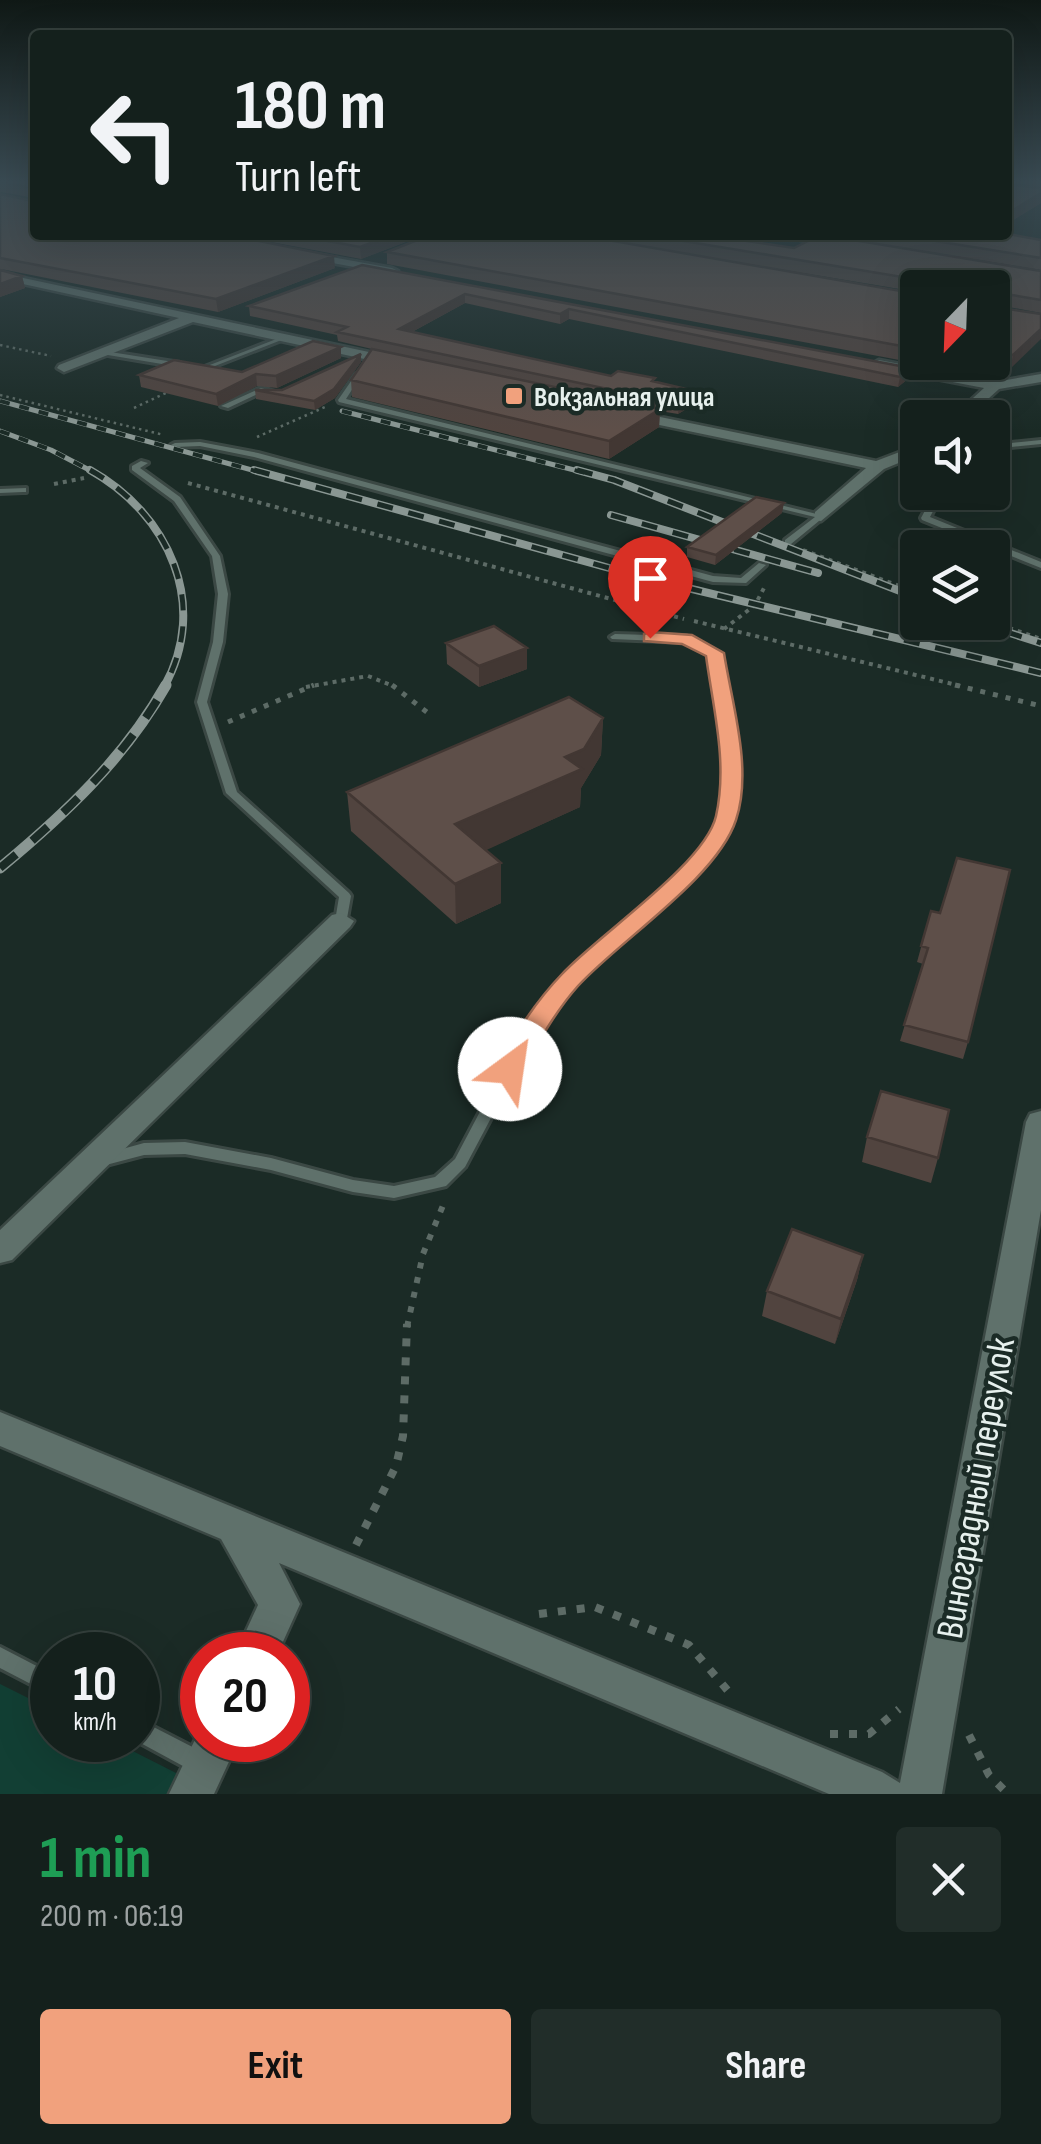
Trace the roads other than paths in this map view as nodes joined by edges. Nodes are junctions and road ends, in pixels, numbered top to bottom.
1 (347, 263) edge
2 (374, 263) edge
3 (365, 266) junction
4 (400, 273) edge
5 (0, 276) edge
6 (330, 279) edge
7 (240, 312) dead end
8 (195, 317) junction
9 (214, 321) junction
10 (286, 337) junction
11 (104, 353) junction
12 (368, 355) junction
13 (859, 360) edge
14 (346, 362) edge
15 (408, 364) edge
16 (64, 368) dead end
17 (1041, 378) edge
18 (296, 386) edge
19 (995, 386) junction
20 (979, 400) edge
21 (225, 406) dead end
22 (605, 409) edge
23 (1041, 442) edge
24 (1010, 445) edge
25 (174, 446) dead end
26 (900, 457) edge
27 (140, 466) road end
28 (878, 466) junction
29 (24, 490) dead end
30 (0, 491) edge
31 (929, 510) edge
32 (822, 516) junction
33 (788, 542) road end
34 (1041, 565) edge
35 (762, 566) road end
36 (615, 637) dead end
37 (341, 920) joint
38 (1041, 1122) edge
39 (90, 1163) junction
40 (0, 1250) edge
41 (0, 1429) edge
42 (235, 1526) junction
43 (267, 1632) edge
44 (0, 1657) edge
45 (30, 1673) edge
46 (160, 1742) edge
47 (204, 1766) edge
48 (882, 1794) edge
49 (920, 1794) edge

1 - 3 street
2 - 3 street
3 - 4 street
3 - 6 street
5 - 8 street
7 - 9 street
8 - 9 street
8 - 11 street
9 - 10 street
10 - 11 lane
10 - 12 street
11 - 16 street
12 - 14 lane
12 - 15 street
12 - 32 lane
13 - 19 street
17 - 19 street
18 - 21 lane
19 - 20 street
22 - 28 street
23 - 24 lane
25 - 35 lane
26 - 28 street
27 - 37 lane
28 - 32 street
29 - 30 lane
31 - 34 lane
32 - 33 lane
36 - 39 lane
37 - 39 street
38 - 49 street, Виноградный переулок
39 - 40 street
41 - 42 street
42 - 43 street
42 - 48 street
44 - 45 lane
46 - 47 lane

